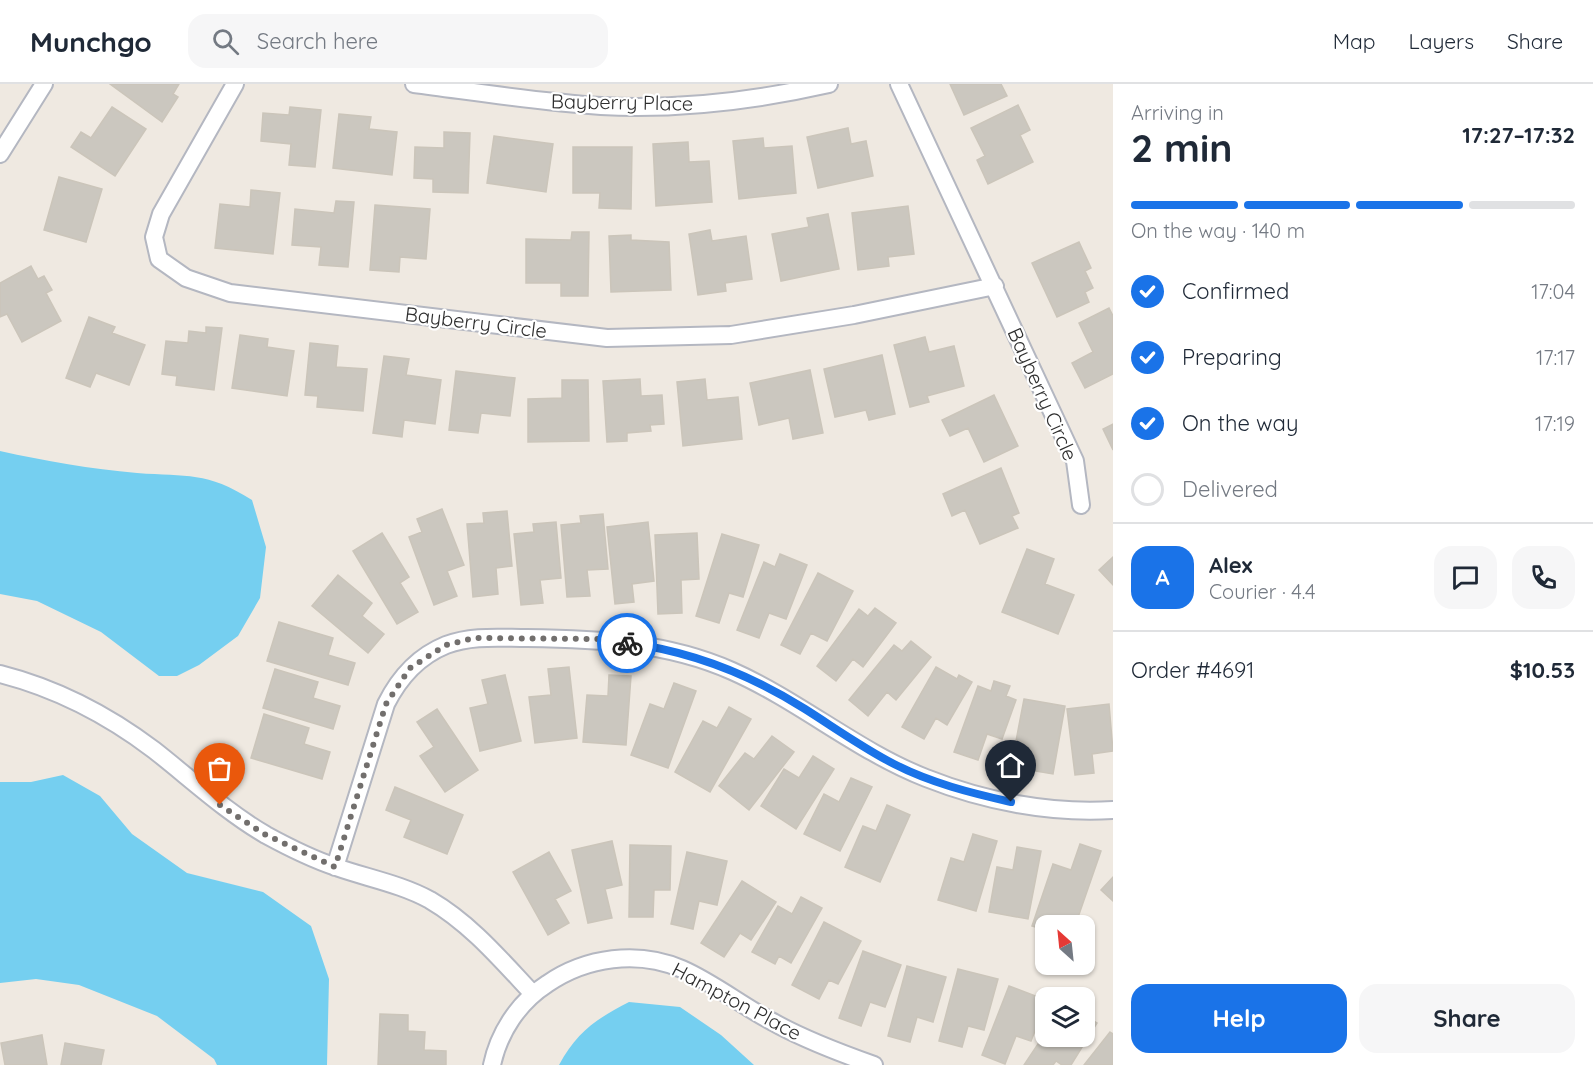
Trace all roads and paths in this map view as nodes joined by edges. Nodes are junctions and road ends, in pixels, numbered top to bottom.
1 (44, 84) edge
2 (235, 84) edge
3 (414, 84) edge
4 (829, 84) edge
5 (899, 84) edge
6 (0, 154) edge
7 (994, 286) junction
8 (1081, 505) dead end
9 (0, 674) edge
10 (1113, 810) edge
11 (335, 867) junction
12 (533, 994) junction
13 (492, 1065) edge
14 (874, 1065) edge

1 - 6 street
2 - 7 street, Bayberry Circle
3 - 4 street, Bayberry Place
5 - 7 street, Bayberry Circle
7 - 8 street, Bayberry Circle
9 - 11 street
10 - 11 street
11 - 12 street
12 - 13 street, Hampton Place
12 - 14 street, Hampton Place

